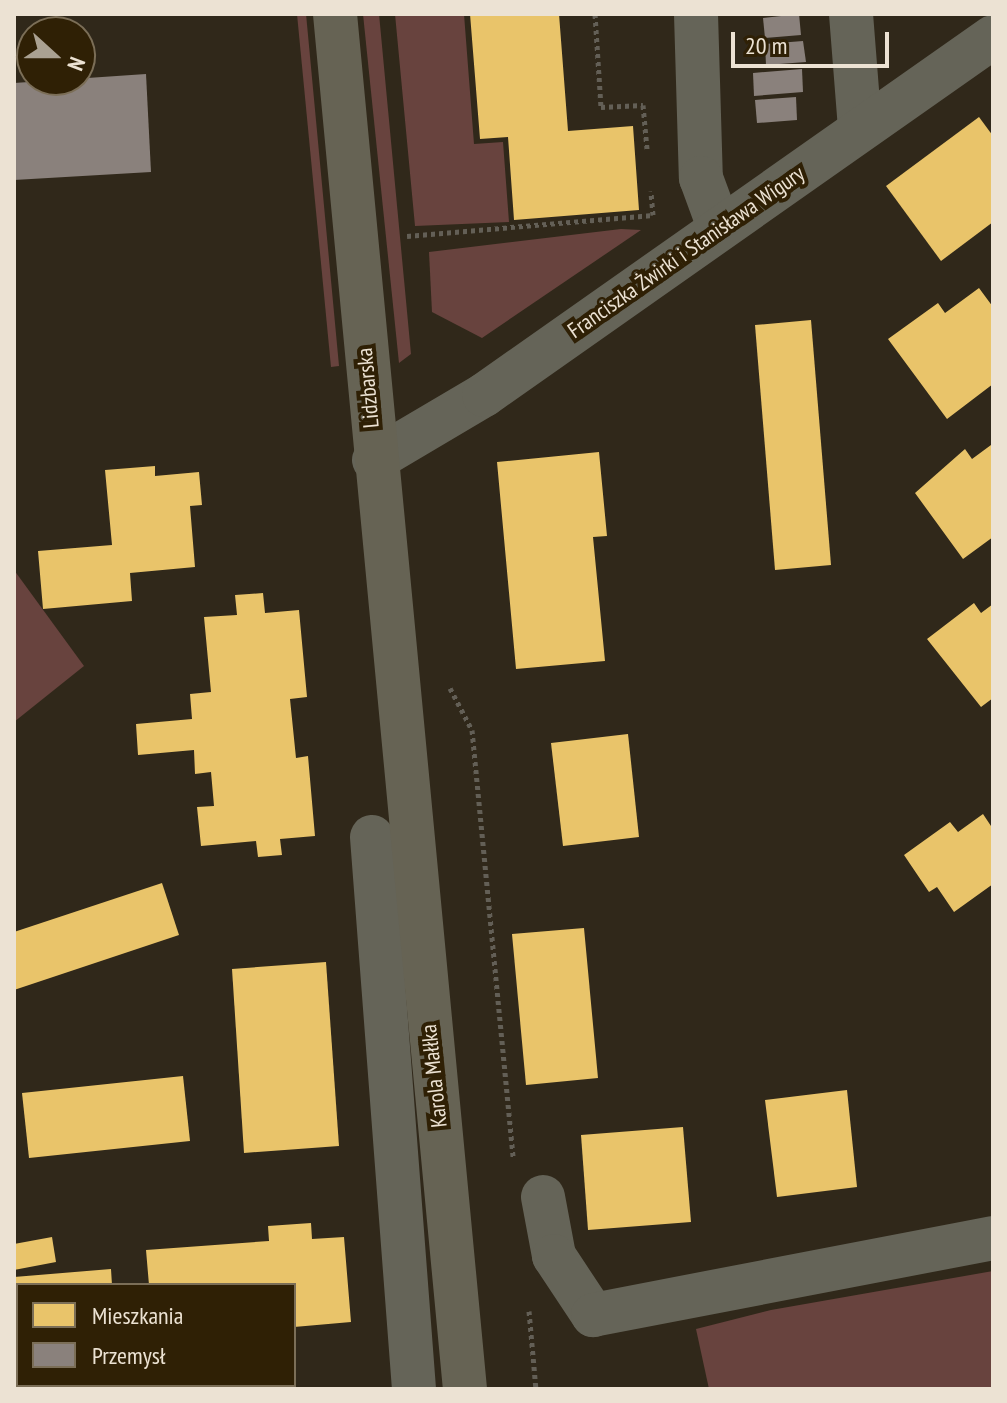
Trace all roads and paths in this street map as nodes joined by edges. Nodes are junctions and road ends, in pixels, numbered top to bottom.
1 (335, 14) edge
2 (595, 14) edge
3 (696, 14) edge
4 (851, 14) edge
5 (993, 37) edge
6 (860, 129) junction
7 (647, 152) dead end
8 (650, 184) dead end
9 (719, 227) junction
10 (407, 236) dead end
11 (374, 460) junction
12 (448, 684) dead end
13 (403, 762) joint
14 (372, 837) dead end
15 (529, 1184) joint
16 (993, 1238) edge
17 (527, 1295) dead end
18 (414, 1389) edge
19 (465, 1389) edge
20 (536, 1389) edge

1 - 11 main road, Lidzbarska
2 - 7 path
3 - 9 street
4 - 6 street
5 - 6 street, Franciszka Żwirki i Stanisława Wigury
6 - 9 street, Franciszka Żwirki i Stanisława Wigury
8 - 10 path
9 - 11 street, Franciszka Żwirki i Stanisława Wigury
11 - 13 main road, Lidzbarska
12 - 15 path
13 - 19 main road, Karola Małłka
14 - 18 street
15 - 16 street
17 - 20 path

